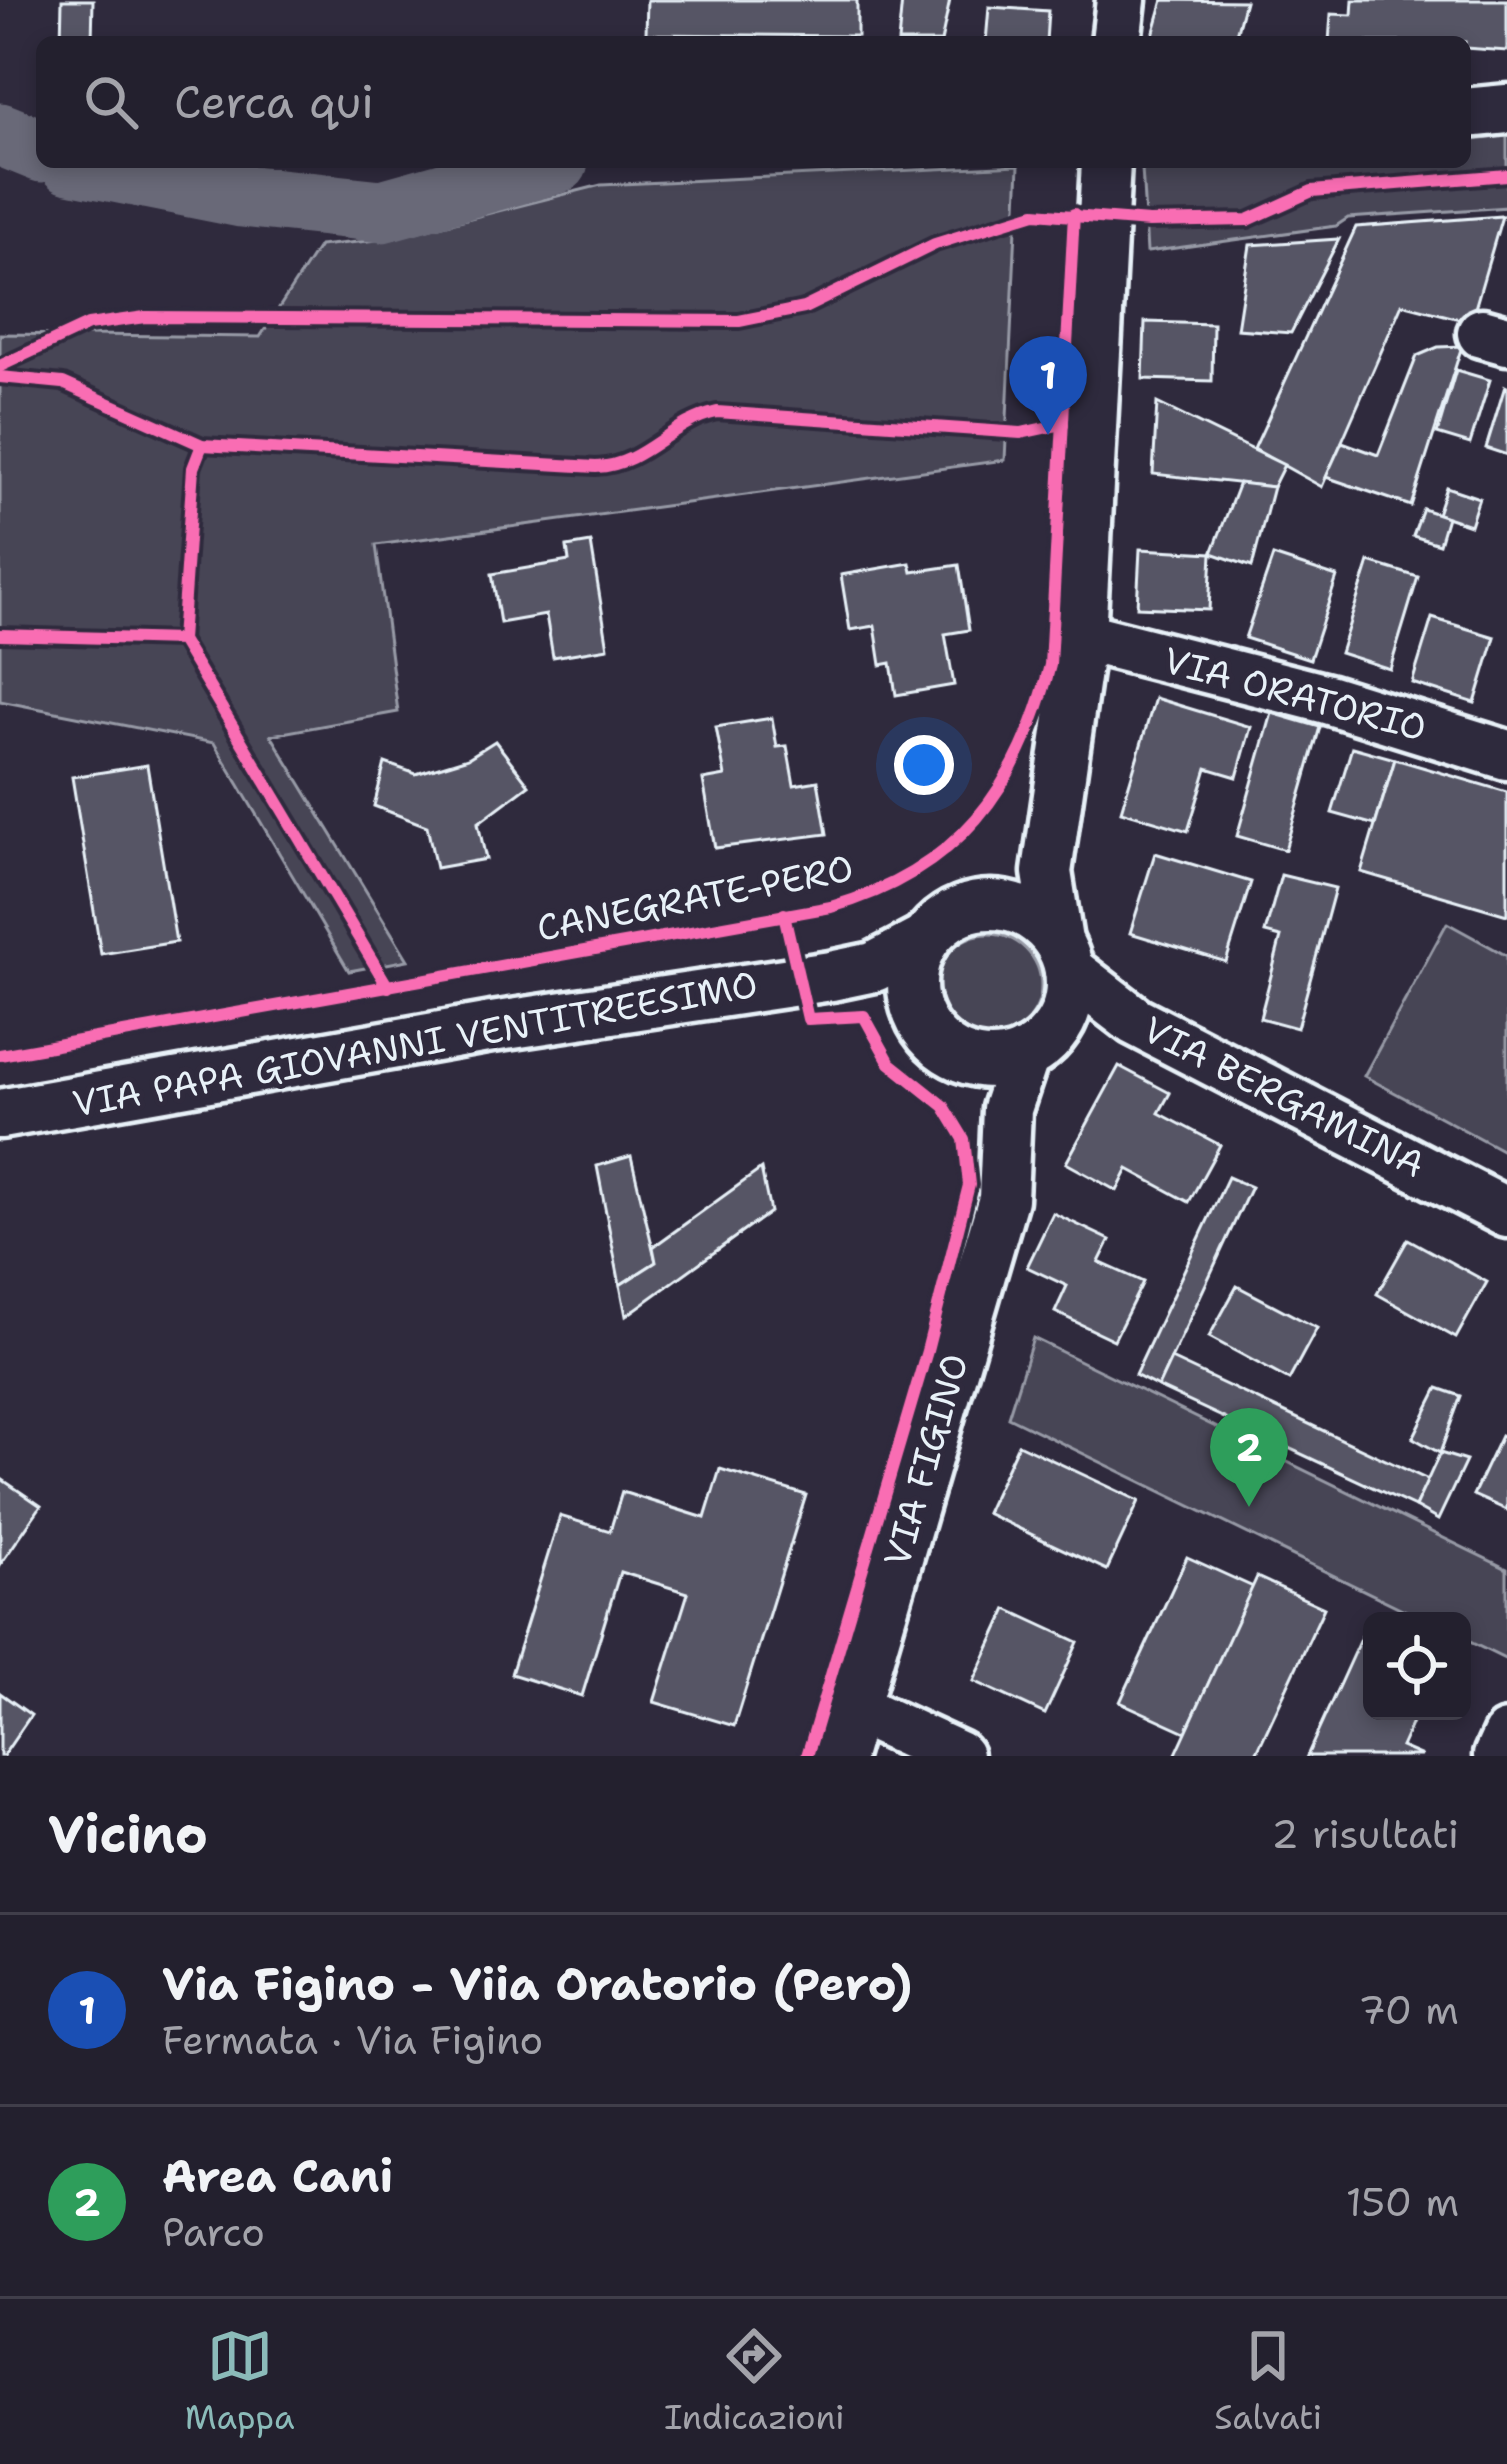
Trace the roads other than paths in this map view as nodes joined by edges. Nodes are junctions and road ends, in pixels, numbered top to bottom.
1 (1120, 0) edge
2 (1117, 36) edge
3 (1507, 109) edge
4 (1471, 112) edge
5 (1106, 168) edge
6 (1081, 636) junction
7 (1507, 755) edge
8 (1053, 810) junction
9 (993, 904) junction
10 (925, 940) junction
11 (1063, 955) junction
12 (831, 976) junction
13 (918, 1014) junction
14 (1024, 1055) junction
15 (958, 1056) junction
16 (0, 1114) edge
17 (1005, 1163) junction
18 (1507, 1213) edge
19 (854, 1708) junction
20 (1507, 1736) edge
21 (840, 1756) edge
22 (958, 1756) edge
23 (1498, 1756) edge

1 - 2 street
3 - 4 street
5 - 6 street
6 - 7 street, VIA ORATORIO
6 - 8 street
8 - 9 street
8 - 11 street
9 - 10 street
9 - 11 street
10 - 12 street, VIA PAPA GIOVANNI VENTITREESIMO
10 - 13 street
11 - 14 street
11 - 18 street, VIA BERGAMINA
12 - 13 street, VIA PAPA GIOVANNI VENTITREESIMO
12 - 16 street, VIA PAPA GIOVANNI VENTITREESIMO
13 - 15 street
14 - 15 street
14 - 17 street, VIA FIGINO
15 - 17 street
17 - 19 street, VIA FIGINO
19 - 21 street, VIA FIGINO
19 - 22 street
20 - 23 street

